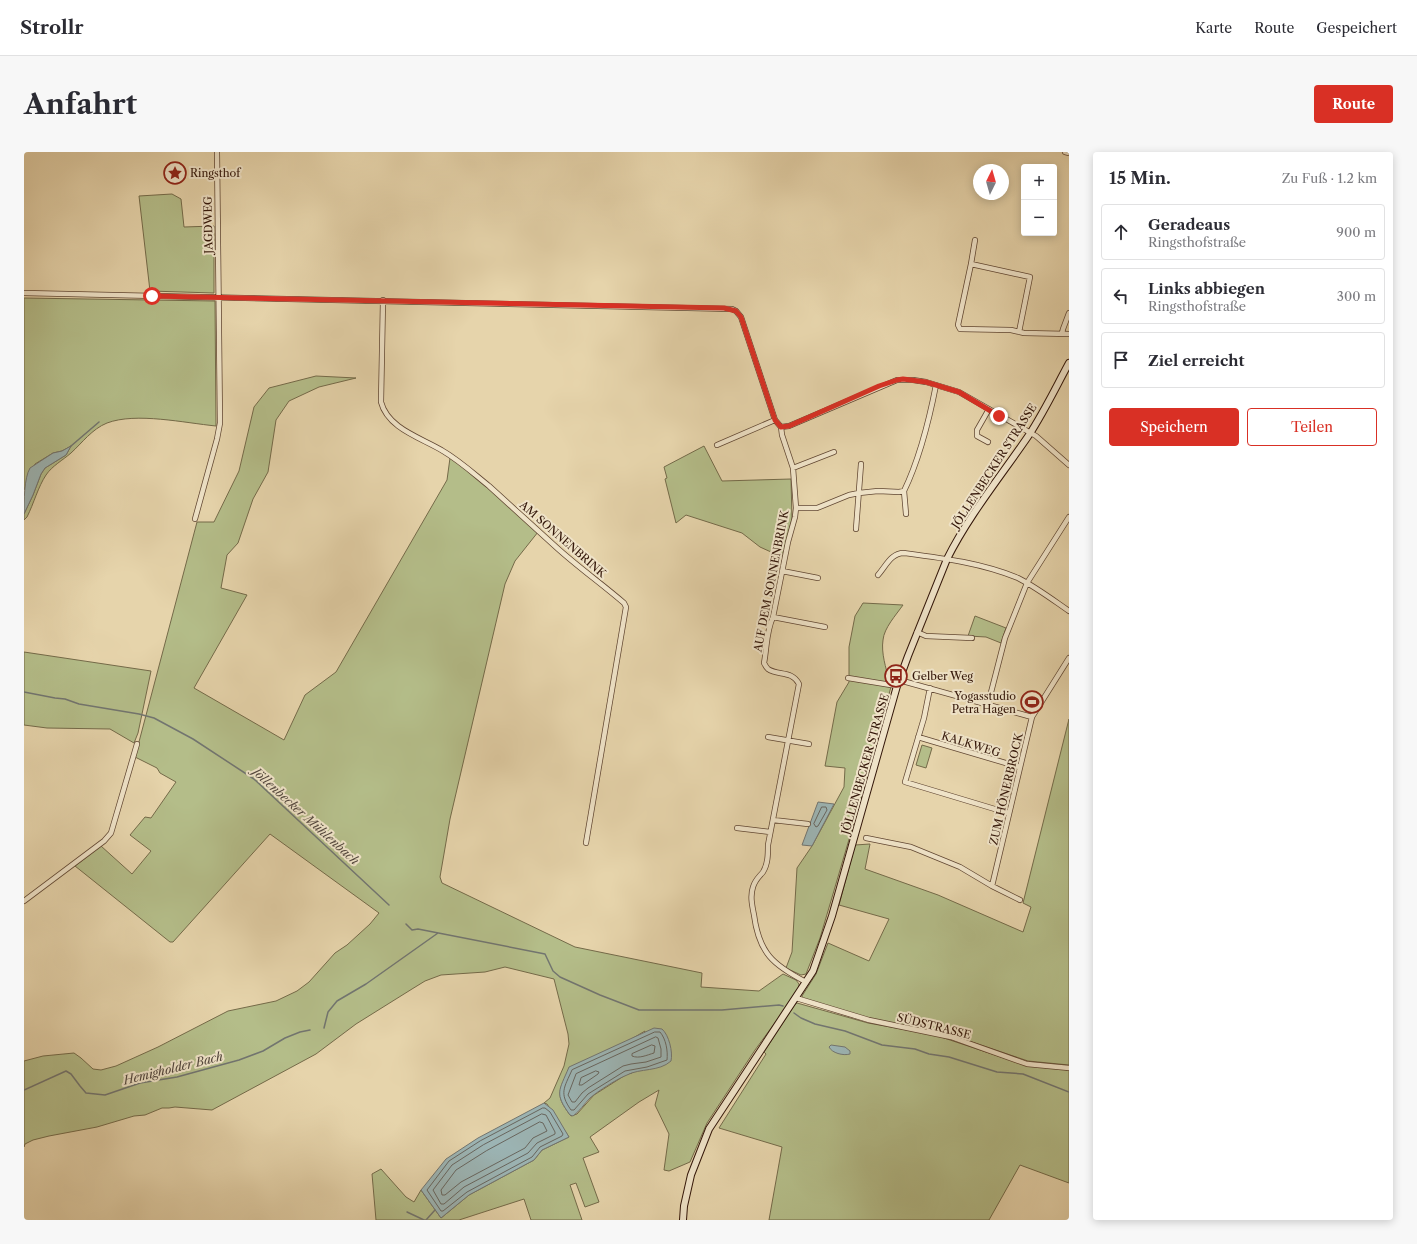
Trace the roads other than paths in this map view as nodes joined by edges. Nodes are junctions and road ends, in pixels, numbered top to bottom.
1 (217, 152) edge
2 (1064, 152) edge
3 (1069, 153) edge
4 (975, 240) dead end
5 (970, 264) junction
6 (24, 293) edge
7 (219, 297) junction
8 (383, 300) junction
9 (1069, 313) edge
10 (1018, 332) junction
11 (1062, 334) junction
12 (1069, 334) edge
13 (1069, 363) edge
14 (936, 385) junction
15 (989, 409) junction
16 (775, 420) junction
17 (781, 427) junction
18 (1030, 433) junction
19 (988, 442) dead end
20 (717, 445) dead end
21 (834, 452) dead end
22 (861, 464) dead end
23 (1069, 465) edge
24 (793, 468) junction
25 (904, 491) junction
26 (859, 493) junction
27 (796, 508) junction
28 (906, 514) dead end
29 (1069, 517) edge
30 (195, 519) dead end
31 (856, 529) dead end
32 (947, 559) junction
33 (782, 570) junction
34 (878, 575) dead end
35 (818, 578) dead end
36 (1027, 583) junction
37 (1069, 612) edge
38 (773, 617) junction
39 (825, 627) dead end
40 (917, 632) junction
41 (972, 638) dead end
42 (1069, 658) edge
43 (848, 678) dead end
44 (899, 680) junction
45 (897, 686) junction
46 (930, 688) junction
47 (988, 704) junction
48 (1032, 717) junction
49 (768, 737) dead end
50 (918, 737) junction
51 (788, 740) junction
52 (137, 744) dead end
53 (809, 744) dead end
54 (1020, 767) junction
55 (1008, 813) junction
56 (773, 820) junction
57 (808, 824) dead end
58 (737, 828) dead end
59 (770, 832) junction
60 (866, 838) dead end
61 (586, 843) dead end
62 (992, 886) junction
63 (1020, 900) dead end
64 (24, 901) edge
65 (806, 982) junction
66 (796, 998) junction
67 (1069, 1068) edge
68 (683, 1220) edge

1 - 7 street, JAGDWEG
2 - 3 street
4 - 5 street
5 - 10 street
5 - 10 street
6 - 7 street
7 - 8 street
7 - 30 street, JAGDWEG
8 - 16 street
8 - 61 street, AM SONNENBRINK
9 - 11 street
10 - 11 street
11 - 12 street
13 - 18 main road, JÖLLENBECKER STRASSE
14 - 15 street
14 - 17 street
14 - 25 street
15 - 18 street
15 - 19 street
16 - 17 street
16 - 20 street
17 - 24 street, AUF DEM SONNENBRINK
18 - 23 street
18 - 32 main road, JÖLLENBECKER STRASSE
21 - 24 street
22 - 26 street
24 - 27 street, AUF DEM SONNENBRINK
25 - 26 street
25 - 28 street
26 - 27 street
26 - 31 street
27 - 33 street, AUF DEM SONNENBRINK
29 - 36 street
32 - 34 street
32 - 36 street
32 - 40 main road, JÖLLENBECKER STRASSE
33 - 35 street
33 - 38 street, AUF DEM SONNENBRINK
36 - 37 street
36 - 47 street
38 - 39 street
38 - 51 street, AUF DEM SONNENBRINK
40 - 41 street
40 - 44 main road, JÖLLENBECKER STRASSE
42 - 48 street, ZUM HÖNERBROCK
43 - 45 street
44 - 45 main road, JÖLLENBECKER STRASSE
44 - 46 street
45 - 65 main road, JÖLLENBECKER STRASSE
46 - 47 street
46 - 50 street
47 - 48 street
48 - 54 street, ZUM HÖNERBROCK
49 - 51 street
50 - 54 street, KALKWEG
50 - 55 street
51 - 53 street
51 - 56 street, AUF DEM SONNENBRINK
52 - 64 street
54 - 55 street, ZUM HÖNERBROCK
55 - 62 street, ZUM HÖNERBROCK
56 - 57 street
56 - 59 street, AUF DEM SONNENBRINK
58 - 59 street
59 - 65 street, AUF DEM SONNENBRINK
60 - 62 street
62 - 63 street
65 - 66 main road, JÖLLENBECKER STRASSE
66 - 67 street, SÜDSTRASSE
66 - 68 main road, JÖLLENBECKER STRASSE

